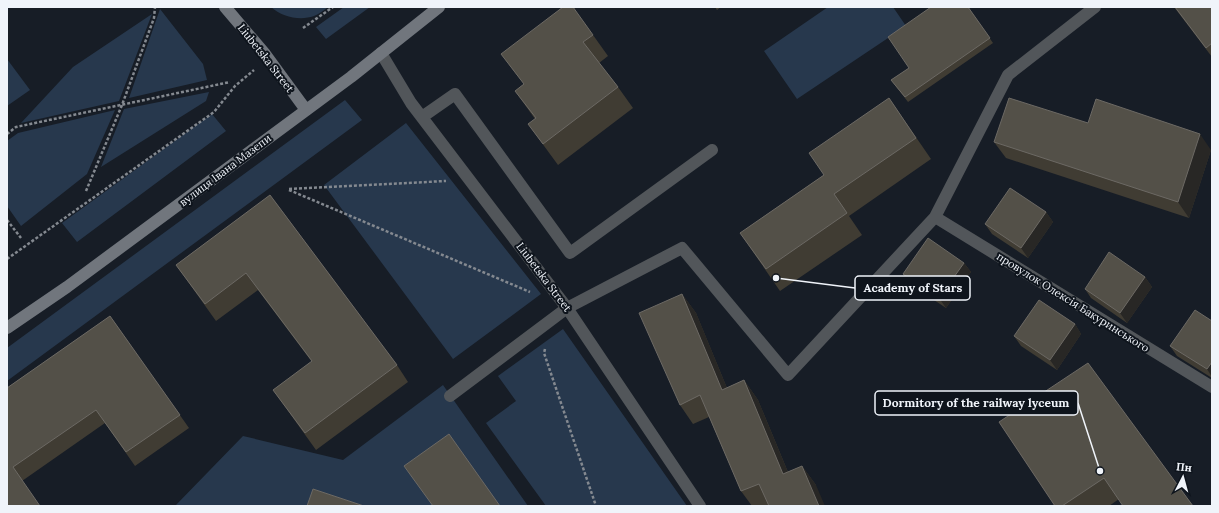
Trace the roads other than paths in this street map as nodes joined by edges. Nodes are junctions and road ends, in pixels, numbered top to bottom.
1 (225, 7) edge
2 (439, 7) edge
3 (1095, 7) edge
4 (382, 53) junction
5 (306, 110) junction
6 (422, 117) junction
7 (712, 150) dead end
8 (935, 217) junction
9 (567, 308) junction
10 (7, 328) edge
11 (1212, 387) edge
12 (450, 396) dead end
13 (700, 506) edge

1 - 5 main road, Liubetska Street
2 - 4 main road, вулиця Івана Мазепи
3 - 8 street
4 - 5 main road, вулиця Івана Мазепи
4 - 6 street, Liubetska Street
5 - 10 main road, вулиця Івана Мазепи
6 - 7 street
6 - 9 street, Liubetska Street
8 - 9 street
8 - 11 street, провулок Олексія Бакуринського
9 - 12 street
9 - 13 street, Liubetska Street

